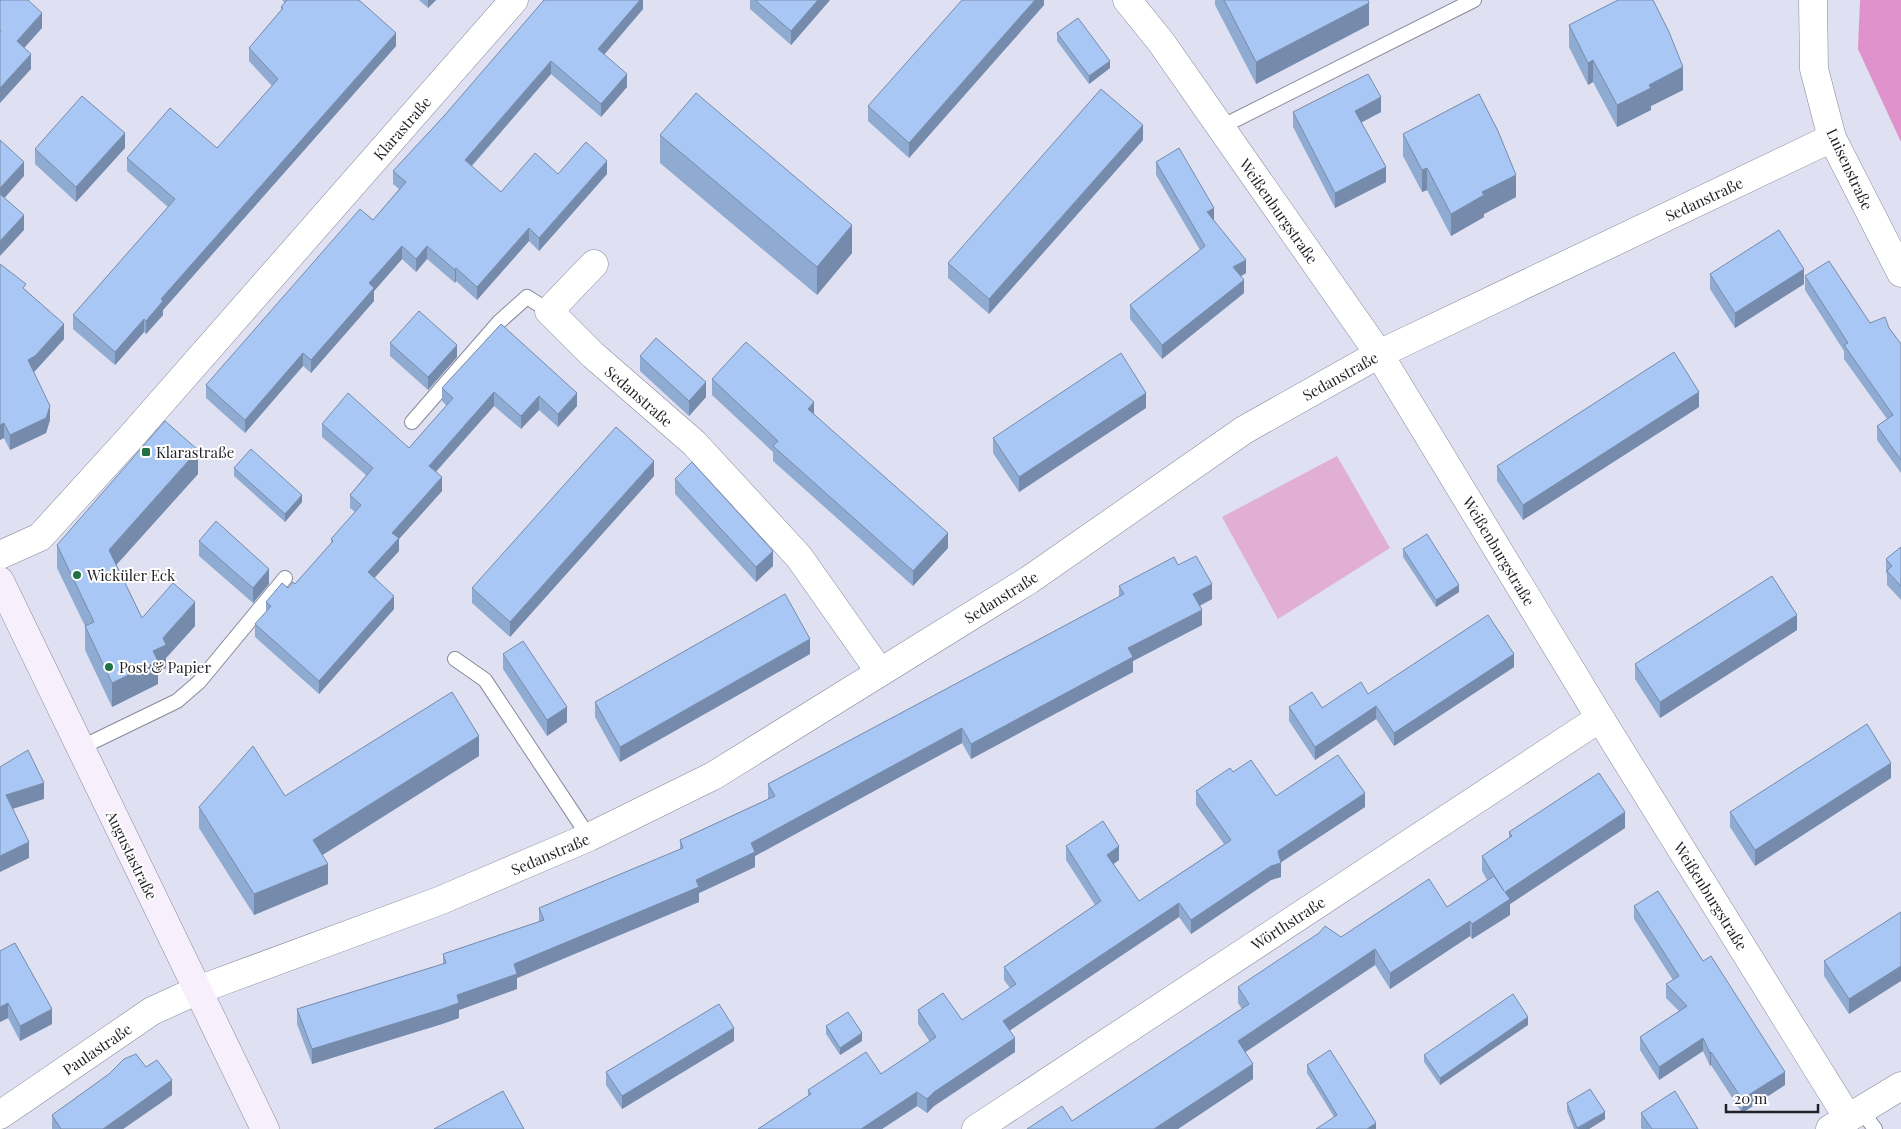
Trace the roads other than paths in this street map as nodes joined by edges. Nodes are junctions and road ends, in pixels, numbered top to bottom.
1 (514, 0) edge
2 (1474, 0) edge
3 (1812, 0) edge
4 (1136, 2) edge
5 (1221, 127) junction
6 (1832, 138) junction
7 (594, 264) dead end
8 (1901, 273) edge
9 (549, 312) junction
10 (1380, 354) junction
11 (412, 422) dead end
12 (0, 555) edge
13 (285, 578) dead end
14 (0, 581) edge
15 (455, 659) dead end
16 (880, 672) junction
17 (1600, 718) junction
18 (80, 748) junction
19 (589, 837) junction
20 (198, 990) junction
21 (1901, 1086) edge
22 (0, 1115) edge
23 (1854, 1121) edge
24 (266, 1129) edge
25 (976, 1129) edge

1 - 12 street, Klarastraße
2 - 5 lane
3 - 6 street, Luisenstraße
4 - 5 street, Weißenburgstraße
5 - 10 street, Weißenburgstraße
6 - 8 street, Luisenstraße
6 - 10 street, Sedanstraße
7 - 9 street
9 - 11 lane
9 - 16 street, Sedanstraße
10 - 16 street, Sedanstraße
10 - 17 street, Weißenburgstraße
13 - 18 lane
14 - 18 main road, Augustastraße
15 - 19 lane
16 - 19 street, Sedanstraße
17 - 23 street, Weißenburgstraße
17 - 25 street, Wörthstraße
18 - 20 main road, Augustastraße
19 - 20 street, Sedanstraße
20 - 22 street, Paulastraße
20 - 24 main road, Augustastraße
21 - 23 street

